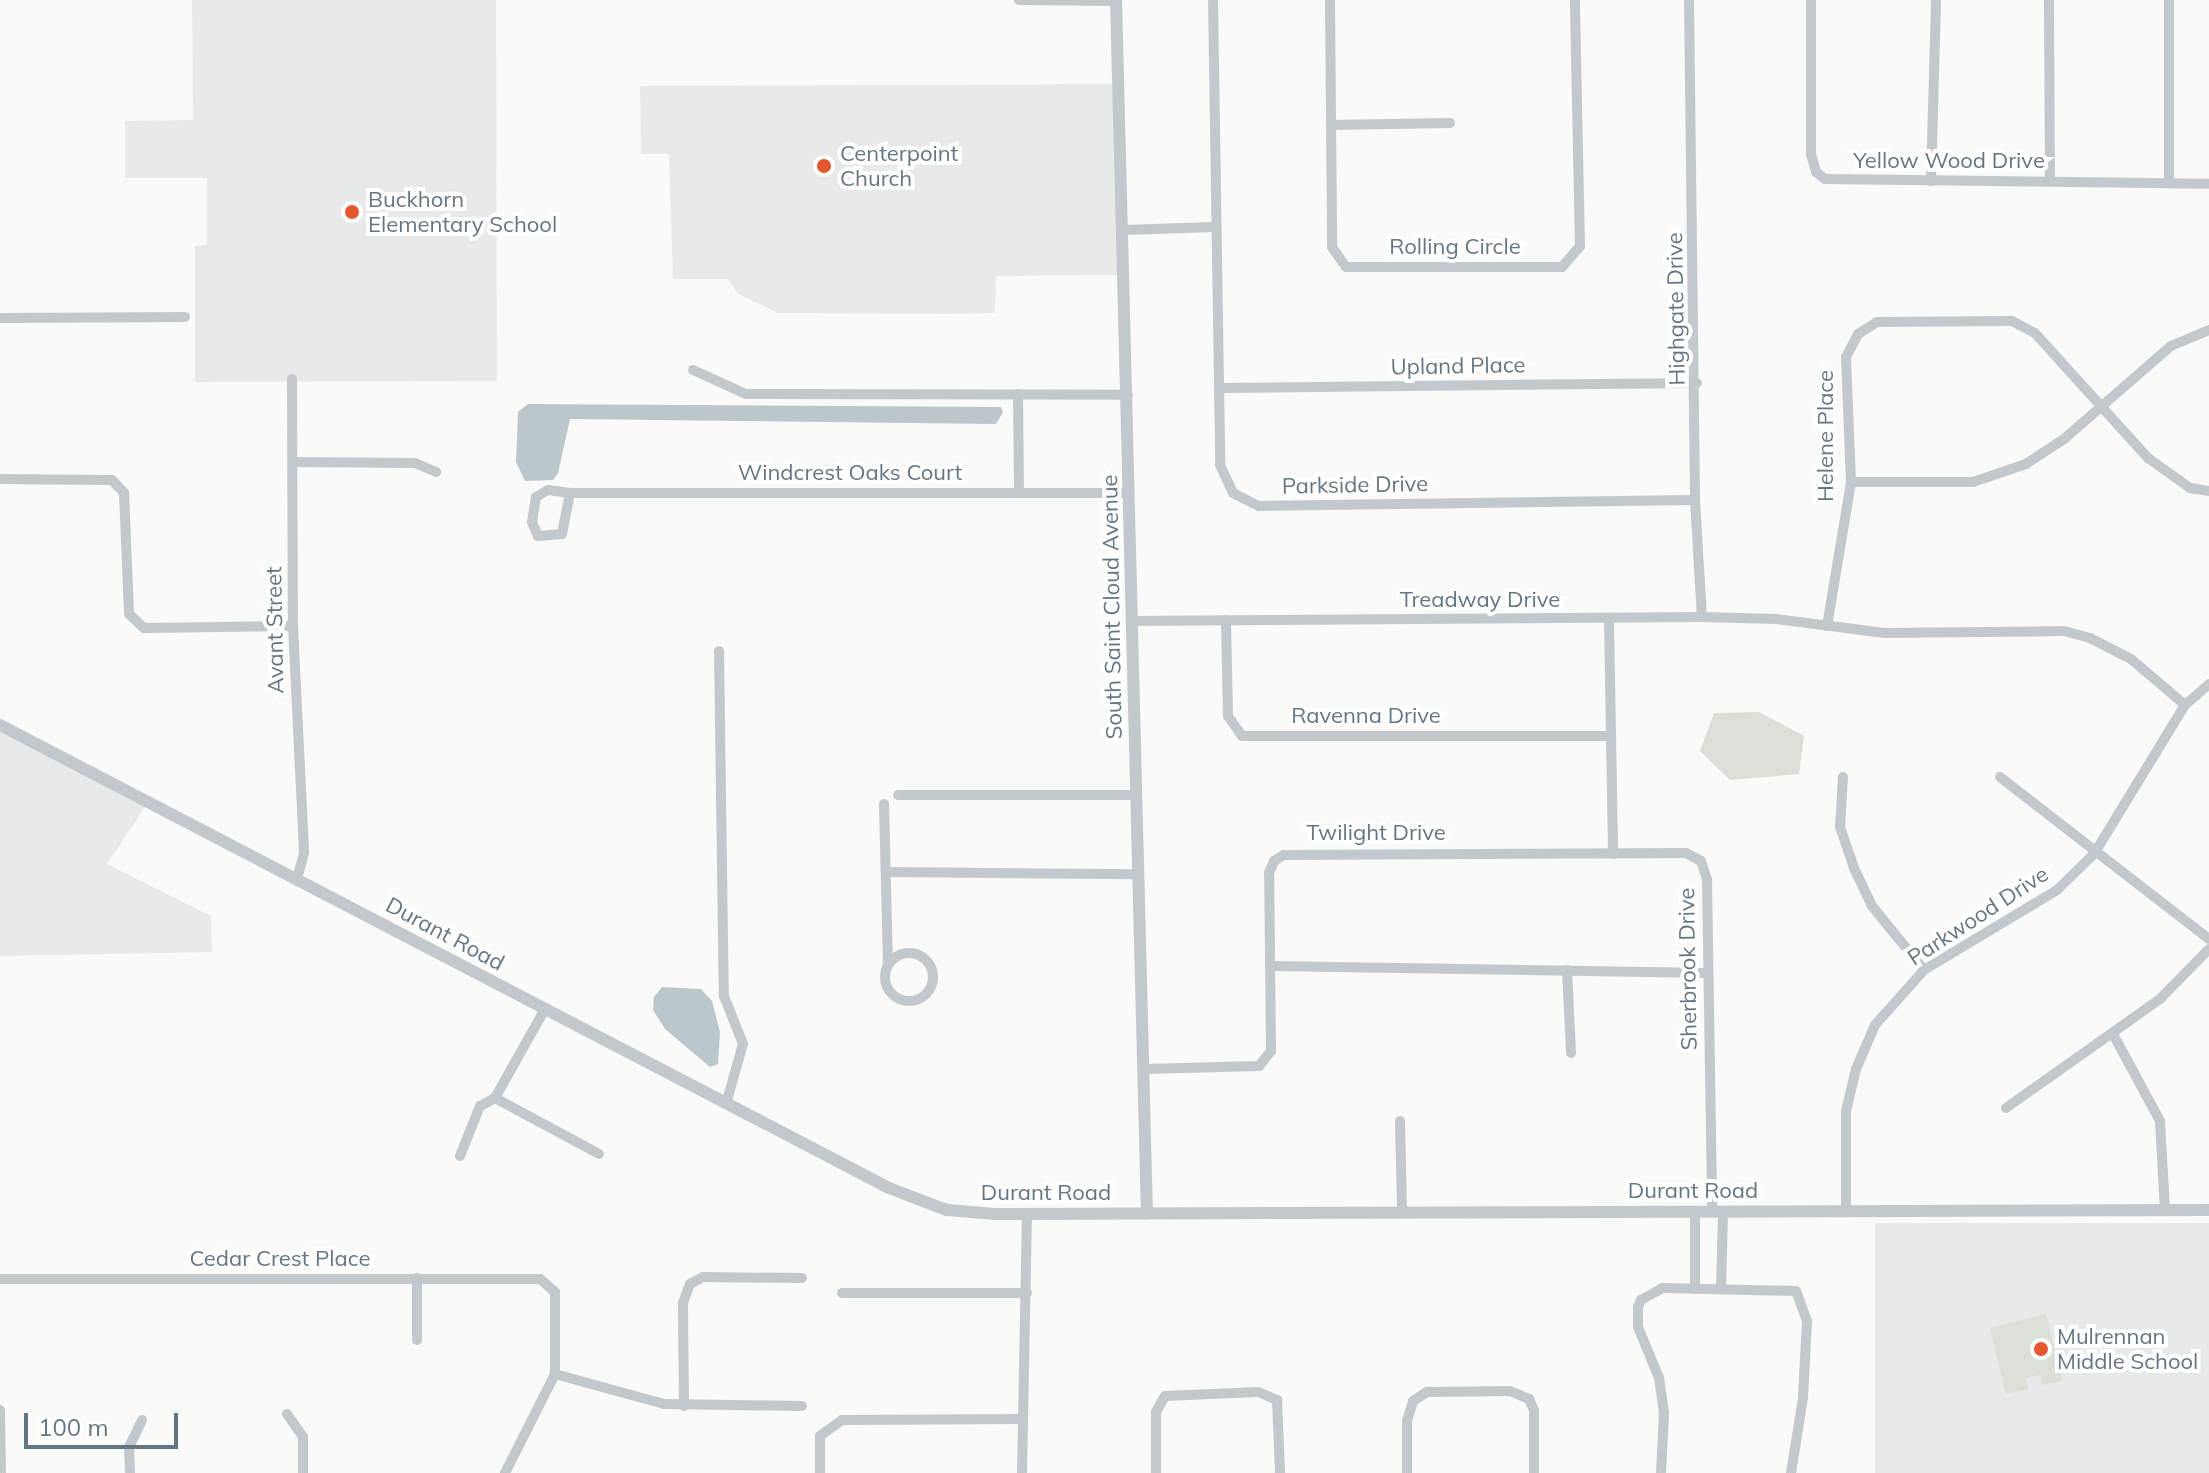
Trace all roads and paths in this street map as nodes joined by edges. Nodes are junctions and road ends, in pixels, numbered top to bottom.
1 (1019, 0) edge
2 (1116, 0) edge
3 (1213, 0) edge
4 (1330, 0) edge
5 (1575, 0) edge
6 (1689, 0) edge
7 (1811, 0) edge
8 (1936, 0) edge
9 (2049, 0) edge
10 (2169, 0) edge
11 (1450, 123) dead end
12 (1331, 125) junction
13 (1931, 181) junction
14 (2050, 181) junction
15 (2169, 182) junction
16 (2209, 184) edge
17 (1213, 227) junction
18 (1124, 230) junction
19 (185, 317) dead end
20 (0, 318) edge
21 (2209, 330) edge
22 (693, 370) dead end
23 (292, 379) dead end
24 (1697, 383) junction
25 (1219, 388) junction
26 (1018, 394) junction
27 (1128, 395) junction
28 (2098, 405) junction
29 (293, 462) junction
30 (436, 472) dead end
31 (0, 479) edge
32 (1851, 482) junction
33 (2209, 491) edge
34 (570, 493) junction
35 (1019, 493) junction
36 (1129, 493) junction
37 (1695, 500) junction
38 (1702, 617) junction
39 (1226, 620) junction
40 (1609, 620) junction
41 (1132, 621) junction
42 (293, 626) junction
43 (1827, 626) junction
44 (719, 651) dead end
45 (2209, 684) edge
46 (2185, 705) junction
47 (0, 725) edge
48 (1611, 736) junction
49 (1843, 777) dead end
50 (2000, 777) dead end
51 (898, 795) dead end
52 (1137, 795) junction
53 (884, 804) dead end
54 (1613, 854) junction
55 (2094, 854) junction
56 (886, 872) junction
57 (1138, 874) junction
58 (297, 879) junction
59 (2209, 939) edge
60 (2209, 949) edge
61 (888, 965) junction
62 (1270, 966) junction
63 (1567, 970) junction
64 (1924, 970) junction
65 (1708, 973) junction
66 (545, 1009) junction
67 (2113, 1034) junction
68 (1571, 1053) dead end
69 (1145, 1069) junction
70 (495, 1098) junction
71 (726, 1104) junction
72 (2006, 1108) dead end
73 (1400, 1121) dead end
74 (599, 1154) dead end
75 (460, 1156) dead end
76 (2165, 1210) junction
77 (2209, 1210) edge
78 (1402, 1211) junction
79 (1695, 1211) junction
80 (1718, 1211) junction
81 (1846, 1211) junction
82 (1027, 1214) junction
83 (1147, 1214) junction
84 (417, 1278) junction
85 (802, 1278) dead end
86 (0, 1279) edge
87 (1695, 1289) junction
88 (1721, 1289) junction
89 (842, 1293) dead end
90 (1027, 1293) junction
91 (417, 1340) dead end
92 (555, 1374) junction
93 (684, 1406) junction
94 (802, 1406) dead end
95 (0, 1410) edge
96 (287, 1414) dead end
97 (1022, 1419) junction
98 (142, 1420) dead end
99 (1, 1473) edge
100 (130, 1473) edge
101 (303, 1473) edge
102 (505, 1473) edge
103 (820, 1473) edge
104 (1022, 1473) edge
105 (1156, 1473) edge
106 (1280, 1473) edge
107 (1407, 1473) edge
108 (1534, 1473) edge
109 (1661, 1473) edge
110 (1791, 1473) edge

1 - 2 street
2 - 18 street, South Saint Cloud Avenue
3 - 17 street
4 - 12 street, Rolling Circle
5 - 12 street, Rolling Circle
6 - 24 street, Highgate Drive
7 - 13 street, Yellow Wood Drive
8 - 13 street
9 - 14 street
10 - 15 street
11 - 12 street
13 - 14 street, Yellow Wood Drive
14 - 15 street, Yellow Wood Drive
15 - 16 street, Yellow Wood Drive
17 - 18 street
17 - 25 street, Parkside Drive
18 - 27 street, South Saint Cloud Avenue
19 - 20 street
21 - 28 street
22 - 26 street
23 - 29 street, Avant Street
24 - 25 street, Upland Place
24 - 37 street, Highgate Drive
25 - 37 street, Parkside Drive
26 - 27 street
26 - 35 street
27 - 36 street, South Saint Cloud Avenue
28 - 32 street
28 - 32 street, Helene Place
28 - 33 street, Helene Place
29 - 30 street
29 - 42 street, Avant Street
31 - 42 street
32 - 43 street, Helene Place
34 - 34 street, Windcrest Oaks Court
34 - 35 street, Windcrest Oaks Court
35 - 36 street, Windcrest Oaks Court
36 - 41 street, South Saint Cloud Avenue
37 - 38 street, Highgate Drive
38 - 40 street, Treadway Drive
38 - 43 street, Treadway Drive
39 - 40 street, Treadway Drive
39 - 41 street, Treadway Drive
39 - 48 street, Ravenna Drive
40 - 48 street
41 - 52 street, South Saint Cloud Avenue
42 - 58 street, Avant Street
43 - 46 street, Treadway Drive
44 - 71 street
45 - 46 street, Parkwood Drive
46 - 55 street, Parkwood Drive
47 - 58 street, Durant Road
48 - 54 street
49 - 64 street
50 - 55 street
51 - 52 street
52 - 57 street, South Saint Cloud Avenue
53 - 56 street
54 - 62 street, Twilight Drive
54 - 65 street, Sherbrook Drive
55 - 59 street
55 - 64 street, Parkwood Drive
56 - 57 street
56 - 61 street
57 - 69 street, South Saint Cloud Avenue
58 - 66 street, Durant Road
60 - 67 street
61 - 61 street
62 - 63 street
62 - 69 street, Twilight Drive
63 - 65 street
63 - 68 street
64 - 81 street, Parkwood Drive
65 - 80 street, Sherbrook Drive
66 - 70 street
66 - 71 street, Durant Road
67 - 72 street
67 - 76 street
69 - 83 street, South Saint Cloud Avenue
70 - 74 street
70 - 75 street
71 - 82 street, Durant Road
73 - 78 street
76 - 77 street, Durant Road
76 - 81 street, Durant Road
78 - 79 street, Durant Road
78 - 83 street, Durant Road
79 - 80 street, Durant Road
79 - 87 street
80 - 81 street, Durant Road
80 - 88 street, Sherbrook Drive
82 - 83 street, Durant Road
82 - 90 street
84 - 86 street, Cedar Crest Place
84 - 91 street
84 - 92 street, Cedar Crest Place
85 - 93 street
87 - 88 street
87 - 109 street
88 - 110 street
89 - 90 street
90 - 97 street
92 - 93 street
92 - 102 street
93 - 94 street
95 - 99 street
96 - 101 street
97 - 103 street
97 - 104 street
98 - 100 street
105 - 106 street
107 - 108 street

